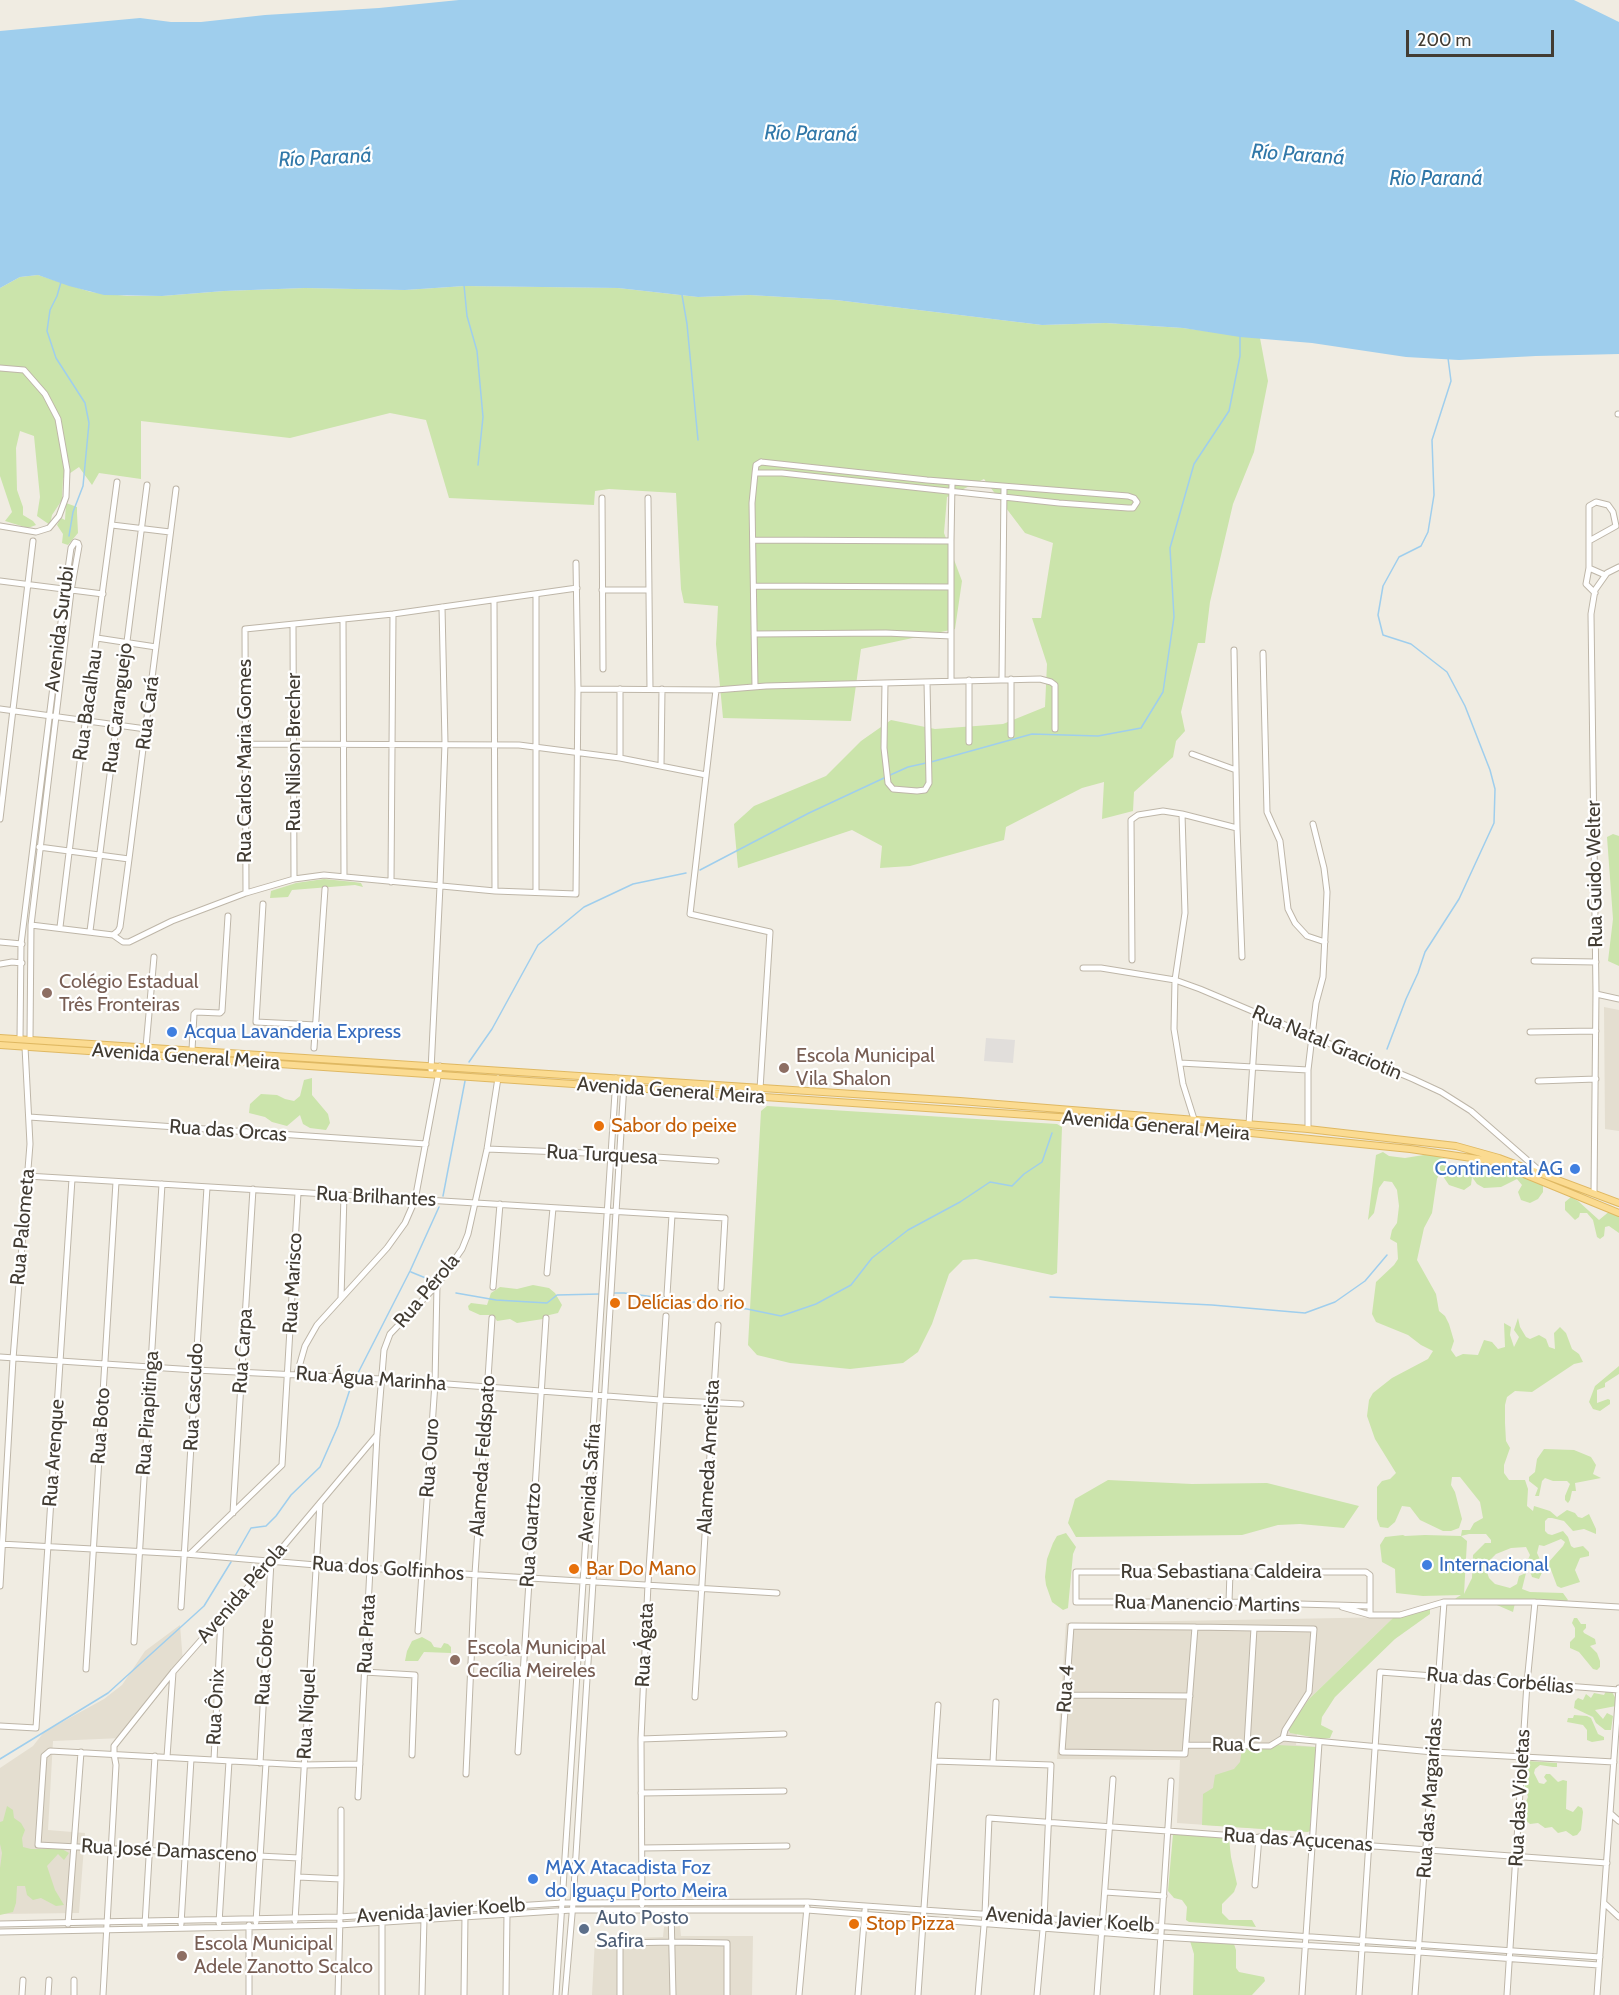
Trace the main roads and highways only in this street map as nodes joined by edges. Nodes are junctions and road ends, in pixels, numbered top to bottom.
1 (0, 1038) edge
2 (20, 1039) junction
3 (30, 1039) junction
4 (0, 1045) edge
5 (25, 1047) junction
6 (431, 1070) junction
7 (440, 1070) junction
8 (616, 1082) junction
9 (625, 1083) junction
10 (760, 1089) junction
11 (760, 1098) junction
12 (1194, 1119) junction
13 (1194, 1128) junction
14 (1308, 1129) junction
15 (1307, 1139) junction
16 (1594, 1194) junction
17 (1591, 1201) junction
18 (1619, 1203) edge
19 (1619, 1213) edge

1 - 2 main road, Avenida General Meira
2 - 3 main road, Avenida General Meira
2 - 5 main road
3 - 5 main road
3 - 6 main road, Avenida General Meira
4 - 5 main road, Avenida General Meira
5 - 6 main road, Avenida General Meira
6 - 7 main road, Avenida General Meira
7 - 8 main road, Avenida General Meira
7 - 8 main road, Avenida General Meira
8 - 9 main road, Avenida General Meira
9 - 10 main road, Avenida General Meira
9 - 11 main road, Avenida General Meira
10 - 11 main road
10 - 12 main road, Avenida General Meira
11 - 13 main road, Avenida General Meira
12 - 13 main road
12 - 14 main road, Avenida General Meira
13 - 15 main road, Avenida General Meira
14 - 15 main road
14 - 16 main road, Avenida General Meira
15 - 17 main road, Avenida General Meira
16 - 17 main road
16 - 18 main road, Avenida General Meira
17 - 19 main road, Avenida General Meira

